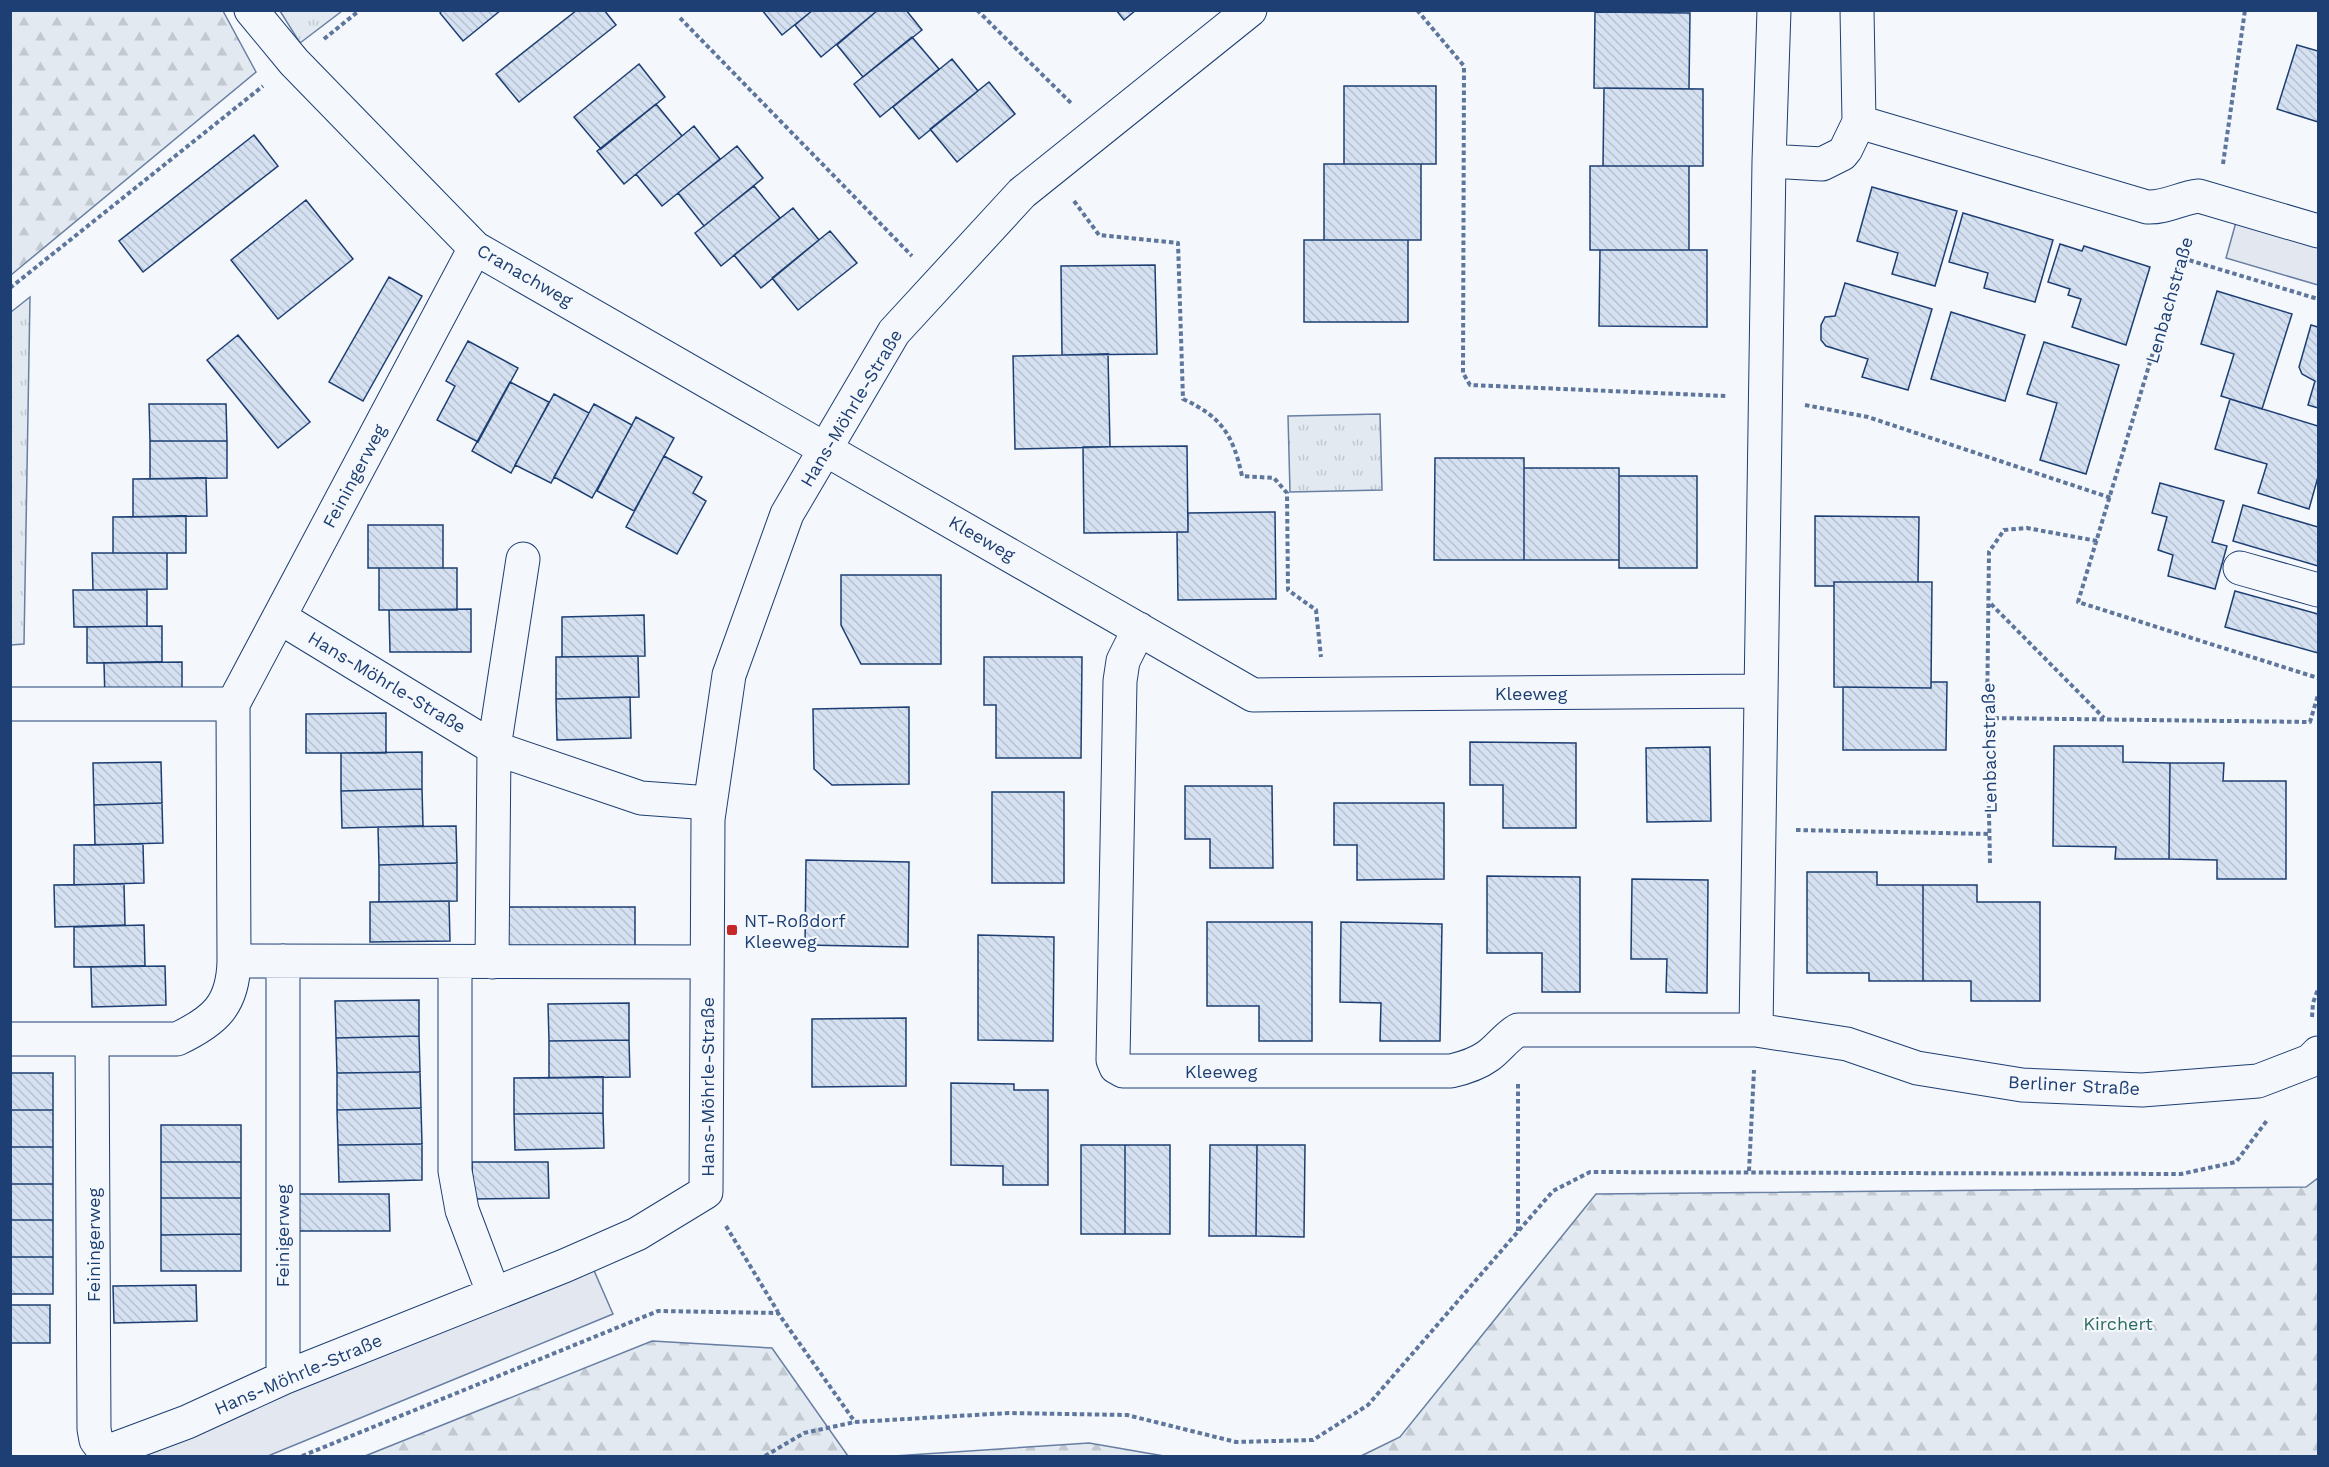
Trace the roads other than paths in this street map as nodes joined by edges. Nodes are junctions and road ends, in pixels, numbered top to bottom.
1 (251, 10) edge
2 (1250, 10) edge
3 (1774, 10) edge
4 (1857, 10) edge
5 (1859, 122) junction
6 (1769, 161) junction
7 (2319, 231) edge
8 (475, 248) junction
9 (825, 448) junction
10 (523, 559) dead end
11 (2240, 567) dead end
12 (2319, 590) edge
13 (279, 617) junction
14 (1139, 629) junction
15 (1761, 692) junction
16 (10, 704) edge
17 (233, 704) junction
18 (494, 748) junction
19 (710, 803) junction
20 (234, 961) junction
21 (283, 961) junction
22 (455, 962) junction
23 (492, 962) junction
24 (707, 962) junction
25 (1756, 1030) junction
26 (10, 1039) edge
27 (92, 1040) junction
28 (2319, 1053) edge
29 (493, 1292) junction
30 (283, 1378) junction
31 (102, 1448) joint

1 - 8 street, Cranachweg
2 - 9 street, Hans-Möhrle-Straße
3 - 6 street
4 - 5 street
5 - 6 street
5 - 7 street
6 - 15 street
8 - 9 street, Cranachweg
8 - 13 street, Feiningerweg
9 - 14 street, Kleeweg
9 - 19 street, Hans-Möhrle-Straße
10 - 18 street
11 - 12 street
13 - 17 street, Feiningerweg
13 - 18 street, Hans-Möhrle-Straße
14 - 15 street, Kleeweg
14 - 25 street, Kleeweg
15 - 25 street
16 - 17 street
17 - 20 street, Feiningerweg
18 - 19 street, Hans-Möhrle-Straße
18 - 23 street
19 - 24 street, Hans-Möhrle-Straße
20 - 21 street
20 - 27 street, Feiningerweg
21 - 22 street
21 - 30 street, Feinigerweg
22 - 23 street
22 - 29 street
23 - 24 street
24 - 29 street, Hans-Möhrle-Straße
25 - 28 street, Berliner Straße
26 - 27 street, Feiningerweg
27 - 31 street, Feiningerweg
29 - 30 street, Hans-Möhrle-Straße
30 - 31 street, Hans-Möhrle-Straße

